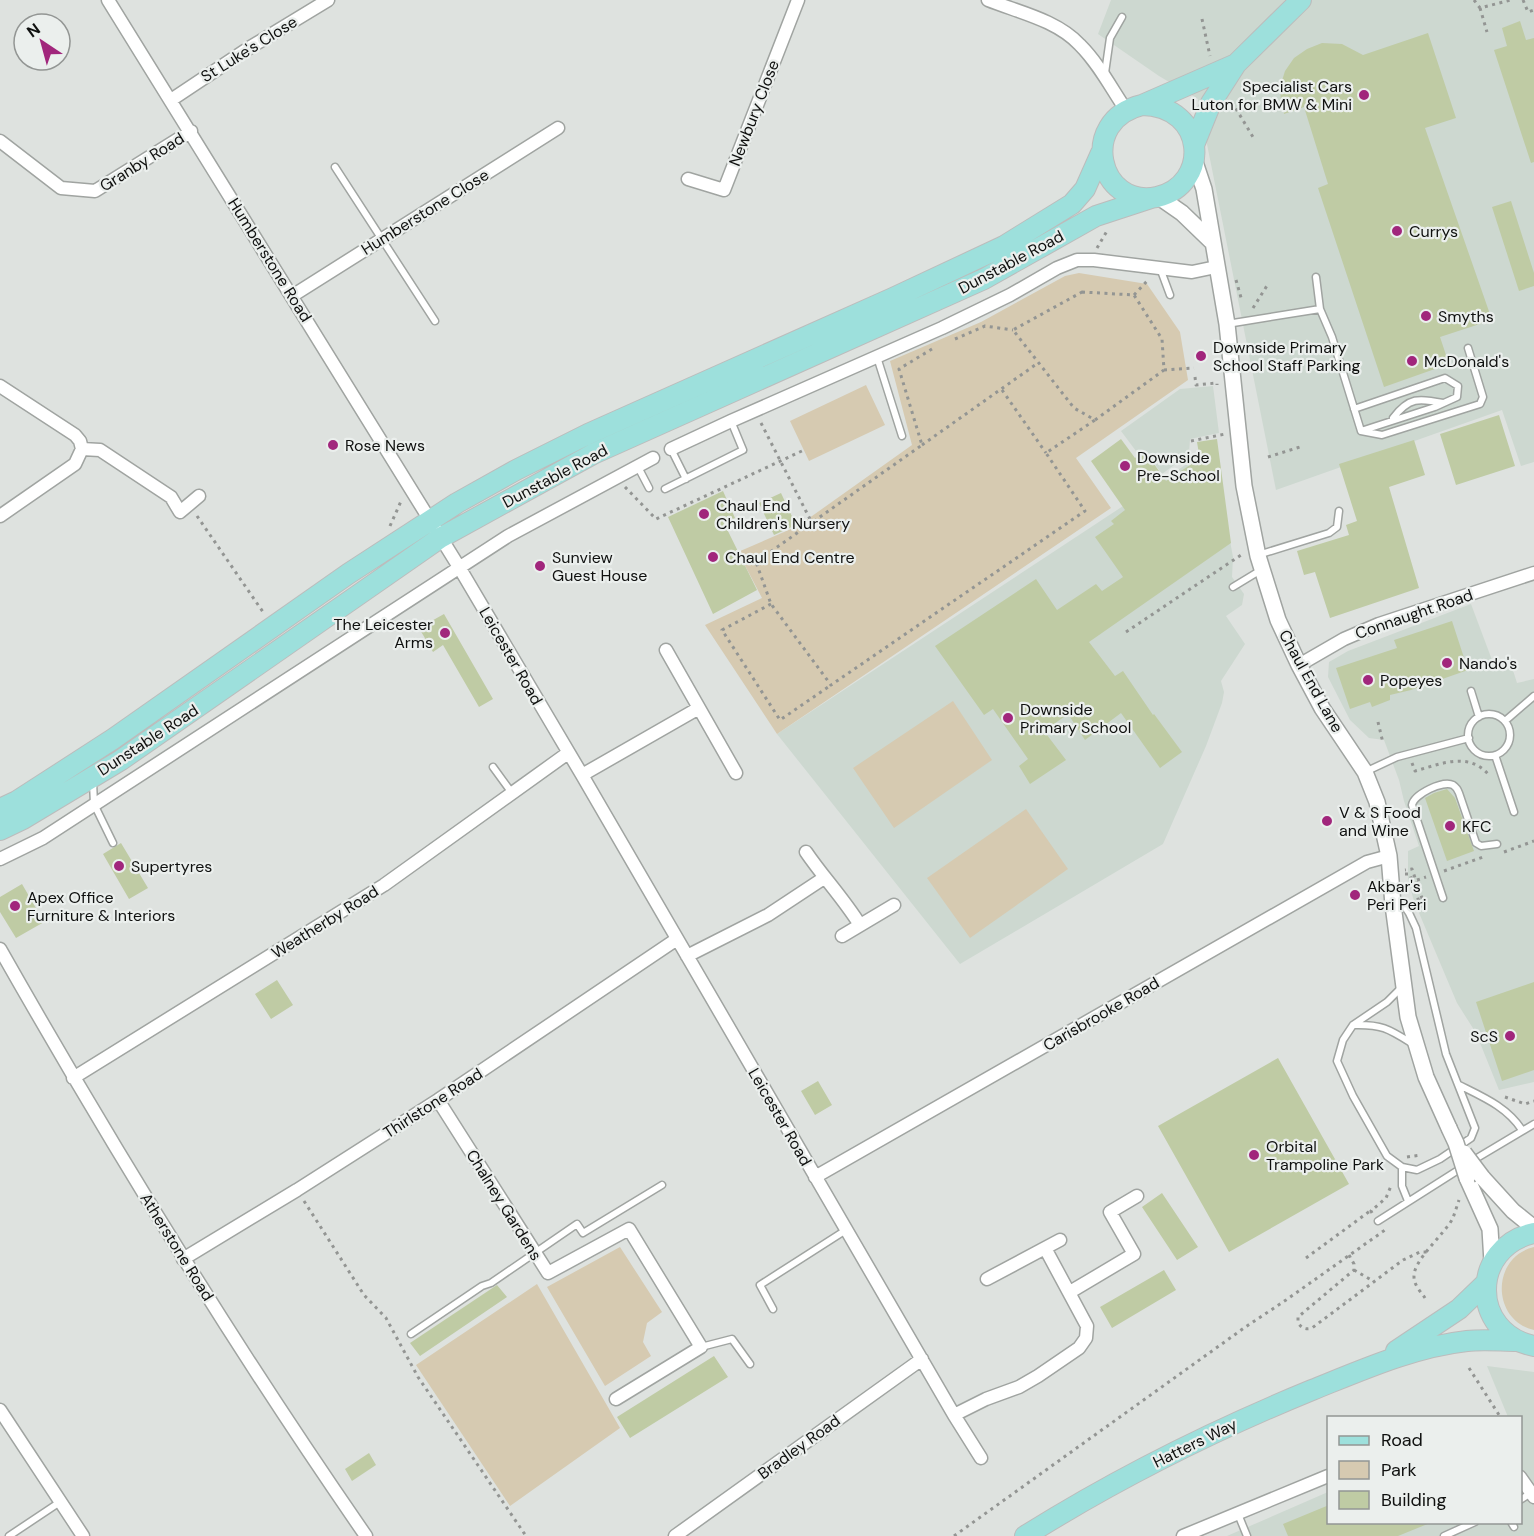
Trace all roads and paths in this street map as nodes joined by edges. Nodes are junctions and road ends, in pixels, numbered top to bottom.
1 (108, 0) edge
2 (328, 0) edge
3 (798, 0) edge
4 (988, 0) edge
5 (1301, 0) edge
6 (1474, 0) edge
7 (1511, 0) edge
8 (1523, 0) edge
9 (1480, 8) junction
10 (1534, 10) edge
11 (1122, 17) dead end
12 (1202, 20) dead end
13 (1487, 32) dead end
14 (1209, 51) dead end
15 (1236, 64) junction
16 (1105, 75) junction
17 (1222, 86) junction
18 (171, 100) junction
19 (1134, 108) junction
20 (558, 128) dead end
21 (191, 131) junction
22 (1253, 137) dead end
23 (0, 141) edge
24 (1194, 152) junction
25 (1101, 153) junction
26 (335, 167) dead end
27 (688, 179) dead end
28 (1155, 197) junction
29 (1104, 213) junction
30 (383, 239) junction
31 (1211, 241) junction
32 (1090, 260) junction
33 (1216, 267) junction
34 (1159, 268) junction
35 (1316, 277) dead end
36 (1268, 285) dead end
37 (1170, 295) dead end
38 (292, 296) junction
39 (1320, 309) junction
40 (435, 321) dead end
41 (1245, 321) junction
42 (1227, 324) junction
43 (1013, 330) junction
44 (946, 342) dead end
45 (937, 346) dead end
46 (1468, 348) dead end
47 (877, 357) junction
48 (1039, 363) junction
49 (1194, 368) dead end
50 (1164, 370) junction
51 (1195, 377) dead end
52 (0, 386) edge
53 (1002, 390) junction
54 (1218, 393) dead end
55 (1443, 403) junction
56 (1354, 409) junction
57 (755, 410) junction
58 (1393, 419) junction
59 (1095, 420) junction
60 (731, 421) junction
61 (1223, 424) dead end
62 (1361, 431) junction
63 (1232, 432) junction
64 (902, 436) dead end
65 (1191, 441) dead end
66 (922, 444) junction
67 (1300, 447) dead end
68 (671, 449) joint
69 (82, 450) junction
70 (804, 450) dead end
71 (1046, 453) junction
72 (1268, 456) dead end
73 (653, 458) dead end
74 (780, 460) junction
75 (638, 467) junction
76 (618, 478) junction
77 (686, 479) junction
78 (649, 488) dead end
79 (665, 489) dead end
80 (199, 496) dead end
81 (189, 505) junction
82 (1339, 511) dead end
83 (0, 516) edge
84 (430, 520) junction
85 (812, 523) junction
86 (440, 538) junction
87 (1258, 557) junction
88 (459, 567) junction
89 (1534, 573) edge
90 (1233, 587) dead end
91 (771, 604) junction
92 (267, 616) dead end
93 (1126, 632) dead end
94 (666, 650) dead end
95 (1299, 665) junction
96 (831, 685) junction
97 (1472, 690) dead end
98 (1534, 696) edge
99 (699, 708) junction
100 (1479, 717) junction
101 (1378, 722) dead end
102 (1505, 722) junction
103 (1469, 738) junction
104 (1383, 744) dead end
105 (568, 753) junction
106 (1495, 755) junction
107 (493, 767) dead end
108 (1415, 771) dead end
109 (736, 772) dead end
110 (1365, 772) junction
111 (582, 775) junction
112 (93, 777) junction
113 (1491, 777) dead end
114 (512, 793) junction
115 (94, 804) junction
116 (0, 809) edge
117 (1514, 812) dead end
118 (0, 830) edge
119 (1534, 842) edge
120 (113, 843) dead end
121 (1497, 844) dead end
122 (806, 852) dead end
123 (1500, 853) dead end
124 (1490, 855) dead end
125 (1389, 856) junction
126 (0, 859) edge
127 (1435, 874) junction
128 (824, 878) junction
129 (1416, 880) junction
130 (1443, 898) dead end
131 (894, 905) dead end
132 (1393, 905) junction
133 (860, 925) junction
134 (842, 936) dead end
135 (677, 939) junction
136 (0, 950) edge
137 (687, 956) junction
138 (1402, 987) junction
139 (1353, 1025) junction
140 (1417, 1047) junction
141 (73, 1078) junction
142 (1459, 1085) junction
143 (438, 1100) junction
144 (1534, 1124) edge
145 (1522, 1130) junction
146 (1402, 1167) junction
147 (815, 1177) junction
148 (1476, 1181) junction
149 (662, 1185) dead end
150 (297, 1190) junction
151 (1137, 1196) dead end
152 (1460, 1198) dead end
153 (1408, 1201) junction
154 (1371, 1211) dead end
155 (1378, 1221) joint
156 (1534, 1228) edge
157 (846, 1230) junction
158 (1534, 1233) edge
159 (1060, 1240) dead end
160 (1045, 1248) junction
161 (1427, 1252) junction
162 (534, 1254) junction
163 (1349, 1255) junction
164 (1306, 1258) dead end
165 (183, 1259) junction
166 (1492, 1262) junction
167 (1354, 1270) junction
168 (987, 1279) dead end
169 (1374, 1281) junction
170 (1486, 1283) junction
171 (1070, 1292) junction
172 (1425, 1298) dead end
173 (773, 1309) dead end
174 (411, 1334) dead end
175 (1526, 1344) edge
176 (701, 1347) junction
177 (922, 1359) junction
178 (750, 1364) dead end
179 (1374, 1365) junction
180 (1469, 1368) dead end
181 (616, 1400) dead end
182 (0, 1410) edge
183 (954, 1416) junction
184 (1500, 1416) edge
185 (981, 1458) dead end
186 (1327, 1477) edge
187 (1522, 1479) edge
188 (1530, 1495) edge
189 (60, 1502) junction
190 (1238, 1514) junction
191 (1471, 1524) edge
192 (9, 1536) edge
193 (83, 1536) edge
194 (366, 1536) edge
195 (526, 1536) edge
196 (675, 1536) edge
197 (954, 1536) edge
198 (1025, 1536) edge
199 (1183, 1536) edge
200 (1248, 1536) edge
201 (1444, 1536) edge

1 - 18 street, Humberstone Road
2 - 18 street, St Luke's Close
3 - 27 street, Newbury Close
4 - 16 street
5 - 15 main road
6 - 9 path
7 - 9 path
8 - 10 path
9 - 13 path
11 - 16 lane
12 - 14 path
15 - 17 main road
15 - 19 main road
16 - 19 street
17 - 22 path
17 - 24 main road
18 - 21 street, Humberstone Road
19 - 24 main road
19 - 25 main road
20 - 30 street, Humberstone Close
21 - 23 street, Granby Road
21 - 38 street, Humberstone Road
24 - 28 main road
24 - 31 street, Chaul End Lane
25 - 28 main road
25 - 84 main road, Dunstable Road
26 - 30 lane
28 - 29 main road, Dunstable Road
28 - 31 street
29 - 32 path
29 - 86 main road, Dunstable Road
30 - 38 street, Humberstone Close
30 - 40 lane
31 - 33 street, Chaul End Lane
32 - 34 street, Dunstable Road
32 - 47 street, Dunstable Road
33 - 34 street, Dunstable Road
33 - 42 street, Chaul End Lane
34 - 37 lane
35 - 39 lane
36 - 41 path
38 - 84 street, Humberstone Road
39 - 41 lane
39 - 56 lane
41 - 42 lane
42 - 63 street, Chaul End Lane
43 - 44 path
43 - 48 path
43 - 50 path
45 - 66 path
46 - 62 lane
47 - 57 street, Dunstable Road
47 - 64 lane
48 - 53 path
48 - 59 path
49 - 50 path
50 - 59 path
51 - 54 path
52 - 69 street
53 - 66 path
53 - 71 path
55 - 56 lane
55 - 58 lane
55 - 58 lane
56 - 62 lane
57 - 60 street, Dunstable Road
57 - 74 path
58 - 62 lane
59 - 71 path
60 - 68 street, Dunstable Road
60 - 77 lane
61 - 63 path
63 - 65 path
63 - 87 street, Chaul End Lane
66 - 85 path
67 - 72 path
68 - 77 lane
69 - 81 street
69 - 83 street
70 - 74 path
71 - 96 path
73 - 75 street, Dunstable Road
74 - 76 path
74 - 85 path
75 - 76 street, Dunstable Road
75 - 78 lane
76 - 88 street, Dunstable Road
77 - 79 lane
80 - 81 street
81 - 92 path
82 - 87 lane
84 - 86 street, Humberstone Road
84 - 116 main road, Dunstable Road
85 - 91 path
86 - 88 street, Leicester Road
86 - 112 main road, Dunstable Road
87 - 90 lane
87 - 93 path
87 - 95 street, Chaul End Lane
88 - 105 street, Leicester Road
88 - 115 street, Dunstable Road
89 - 95 street, Connaught Road
91 - 96 path
91 - 96 path
94 - 99 street
95 - 110 street, Chaul End Lane
97 - 100 lane
98 - 102 lane
99 - 109 street
99 - 111 street
100 - 102 lane
100 - 103 lane
101 - 104 path
102 - 106 lane
103 - 106 lane
103 - 110 lane
105 - 111 street, Leicester Road
105 - 114 street, Weatherby Road
106 - 117 lane
107 - 114 lane
108 - 113 path
110 - 125 street, Chaul End Lane
111 - 135 street, Leicester Road
112 - 115 lane
112 - 118 main road, Dunstable Road
114 - 141 street, Weatherby Road
115 - 120 lane
115 - 126 street, Dunstable Road
119 - 123 path
121 - 127 lane
122 - 128 street
124 - 127 path
125 - 132 street, Chaul End Lane
125 - 147 street, Carisbrooke Road
127 - 129 path
127 - 130 lane
128 - 133 street
128 - 137 street
129 - 129 path
131 - 133 street
132 - 138 street, Chaul End Lane
132 - 142 lane
133 - 134 street
135 - 137 street, Leicester Road
135 - 143 street, Thirlstone Road
136 - 141 street, Atherstone Road
137 - 147 street, Leicester Road
138 - 139 lane
138 - 140 street, Chaul End Lane
139 - 140 lane
139 - 146 lane
140 - 148 street, Chaul End Lane, bridge
141 - 165 street, Atherstone Road
142 - 145 lane
142 - 146 lane
143 - 150 street, Thirlstone Road
143 - 162 street, Chalney Gardens
144 - 145 lane
145 - 153 lane
146 - 153 lane
147 - 157 street, Leicester Road
148 - 156 street, Chaul End Lane
148 - 166 street, Chaul End Lane
149 - 162 lane
150 - 165 street, Thirlstone Road
150 - 195 path
151 - 171 street
152 - 161 path
153 - 155 lane
154 - 164 path
155 - 163 path
157 - 173 lane
157 - 177 street, Leicester Road
158 - 166 main road
159 - 160 street
160 - 168 street
160 - 171 street
161 - 169 path
161 - 172 path
162 - 174 lane
162 - 176 street, Chalney Gardens
163 - 167 path
163 - 197 path
165 - 194 street, Atherstone Road
166 - 170 main road
167 - 169 path
167 - 169 path
170 - 175 main road
170 - 179 main road, Hatters Way
171 - 183 street
175 - 179 main road, Hatters Way
176 - 178 lane
176 - 181 street
177 - 183 street, Leicester Road
177 - 196 street, Bradley Road
179 - 198 main road, Hatters Way
180 - 184 path
182 - 189 street
183 - 185 street, Leicester Road
186 - 190 street
187 - 188 street
189 - 192 lane
189 - 193 street
190 - 199 street
190 - 200 lane
191 - 201 lane

